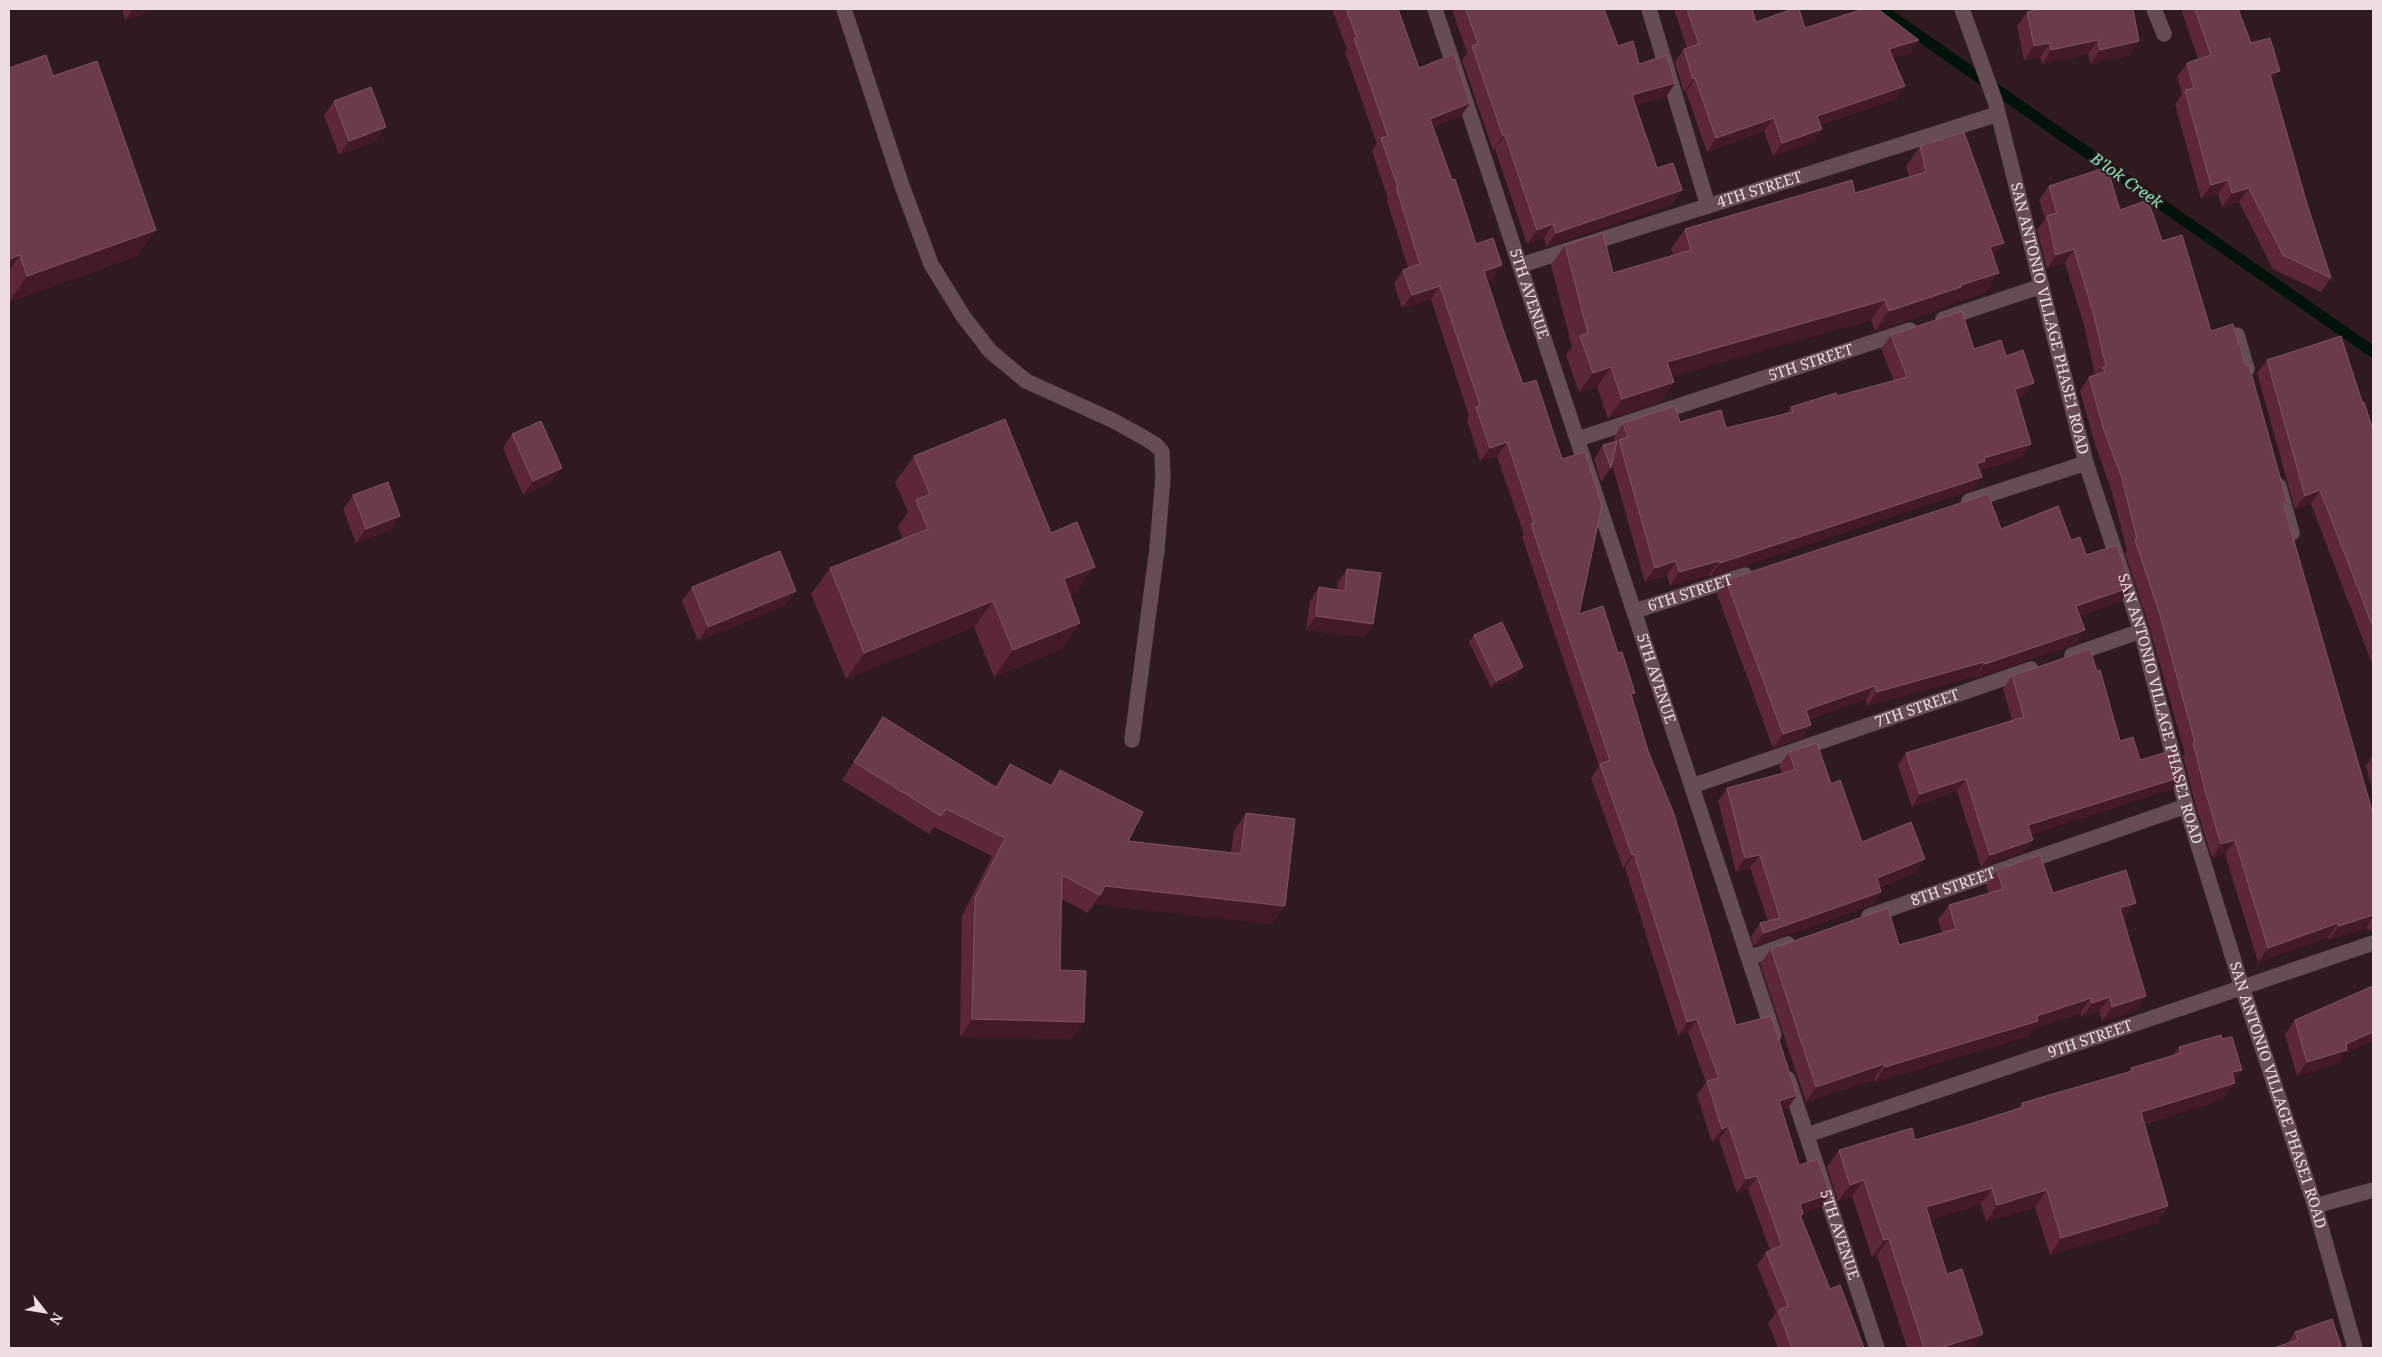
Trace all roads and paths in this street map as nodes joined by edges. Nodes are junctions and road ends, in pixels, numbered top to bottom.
1 (844, 9) edge
2 (1436, 9) edge
3 (1649, 9) edge
4 (1964, 9) edge
5 (2154, 9) edge
6 (2164, 34) dead end
7 (1996, 108) junction
8 (1708, 206) junction
9 (1521, 265) junction
10 (2042, 286) junction
11 (2237, 335) edge
12 (2250, 382) edge
13 (1578, 438) junction
14 (2086, 463) junction
15 (2274, 467) edge
16 (1955, 506) edge
17 (2295, 543) edge
18 (1757, 571) edge
19 (1634, 611) junction
20 (2141, 632) junction
21 (1132, 740) dead end
22 (1692, 786) junction
23 (2186, 806) junction
24 (1851, 922) edge
25 (1804, 939) edge
26 (2373, 943) edge
27 (1748, 958) junction
28 (2242, 987) junction
29 (1807, 1135) junction
30 (2373, 1190) edge
31 (2315, 1206) junction
32 (1877, 1348) edge
33 (2355, 1348) edge

1 - 21 street
2 - 9 street, 5TH AVENUE
3 - 8 street
4 - 7 street, SAN ANTONIO VILLAGE PHASE1 ROAD
5 - 6 street
7 - 8 street, 4TH STREET
7 - 10 street, SAN ANTONIO VILLAGE PHASE1 ROAD
8 - 9 street, 4TH STREET
9 - 13 street, 5TH AVENUE
10 - 13 street, 5TH STREET
10 - 14 street, SAN ANTONIO VILLAGE PHASE1 ROAD
11 - 12 street
13 - 19 street, 5TH AVENUE
14 - 16 street
14 - 20 street, SAN ANTONIO VILLAGE PHASE1 ROAD
15 - 17 street
18 - 19 street, 6TH STREET
19 - 22 street, 5TH AVENUE
20 - 22 street, 7TH STREET
20 - 23 street, SAN ANTONIO VILLAGE PHASE1 ROAD
22 - 27 street, 5TH AVENUE
23 - 24 street, 8TH STREET
23 - 28 street, SAN ANTONIO VILLAGE PHASE1 ROAD
25 - 27 street
26 - 28 street, 9TH STREET
27 - 29 street, 5TH AVENUE
28 - 29 street, 9TH STREET
28 - 31 street, SAN ANTONIO VILLAGE PHASE1 ROAD
29 - 32 street, 5TH AVENUE
30 - 31 street
31 - 33 street, SAN ANTONIO VILLAGE PHASE1 ROAD

